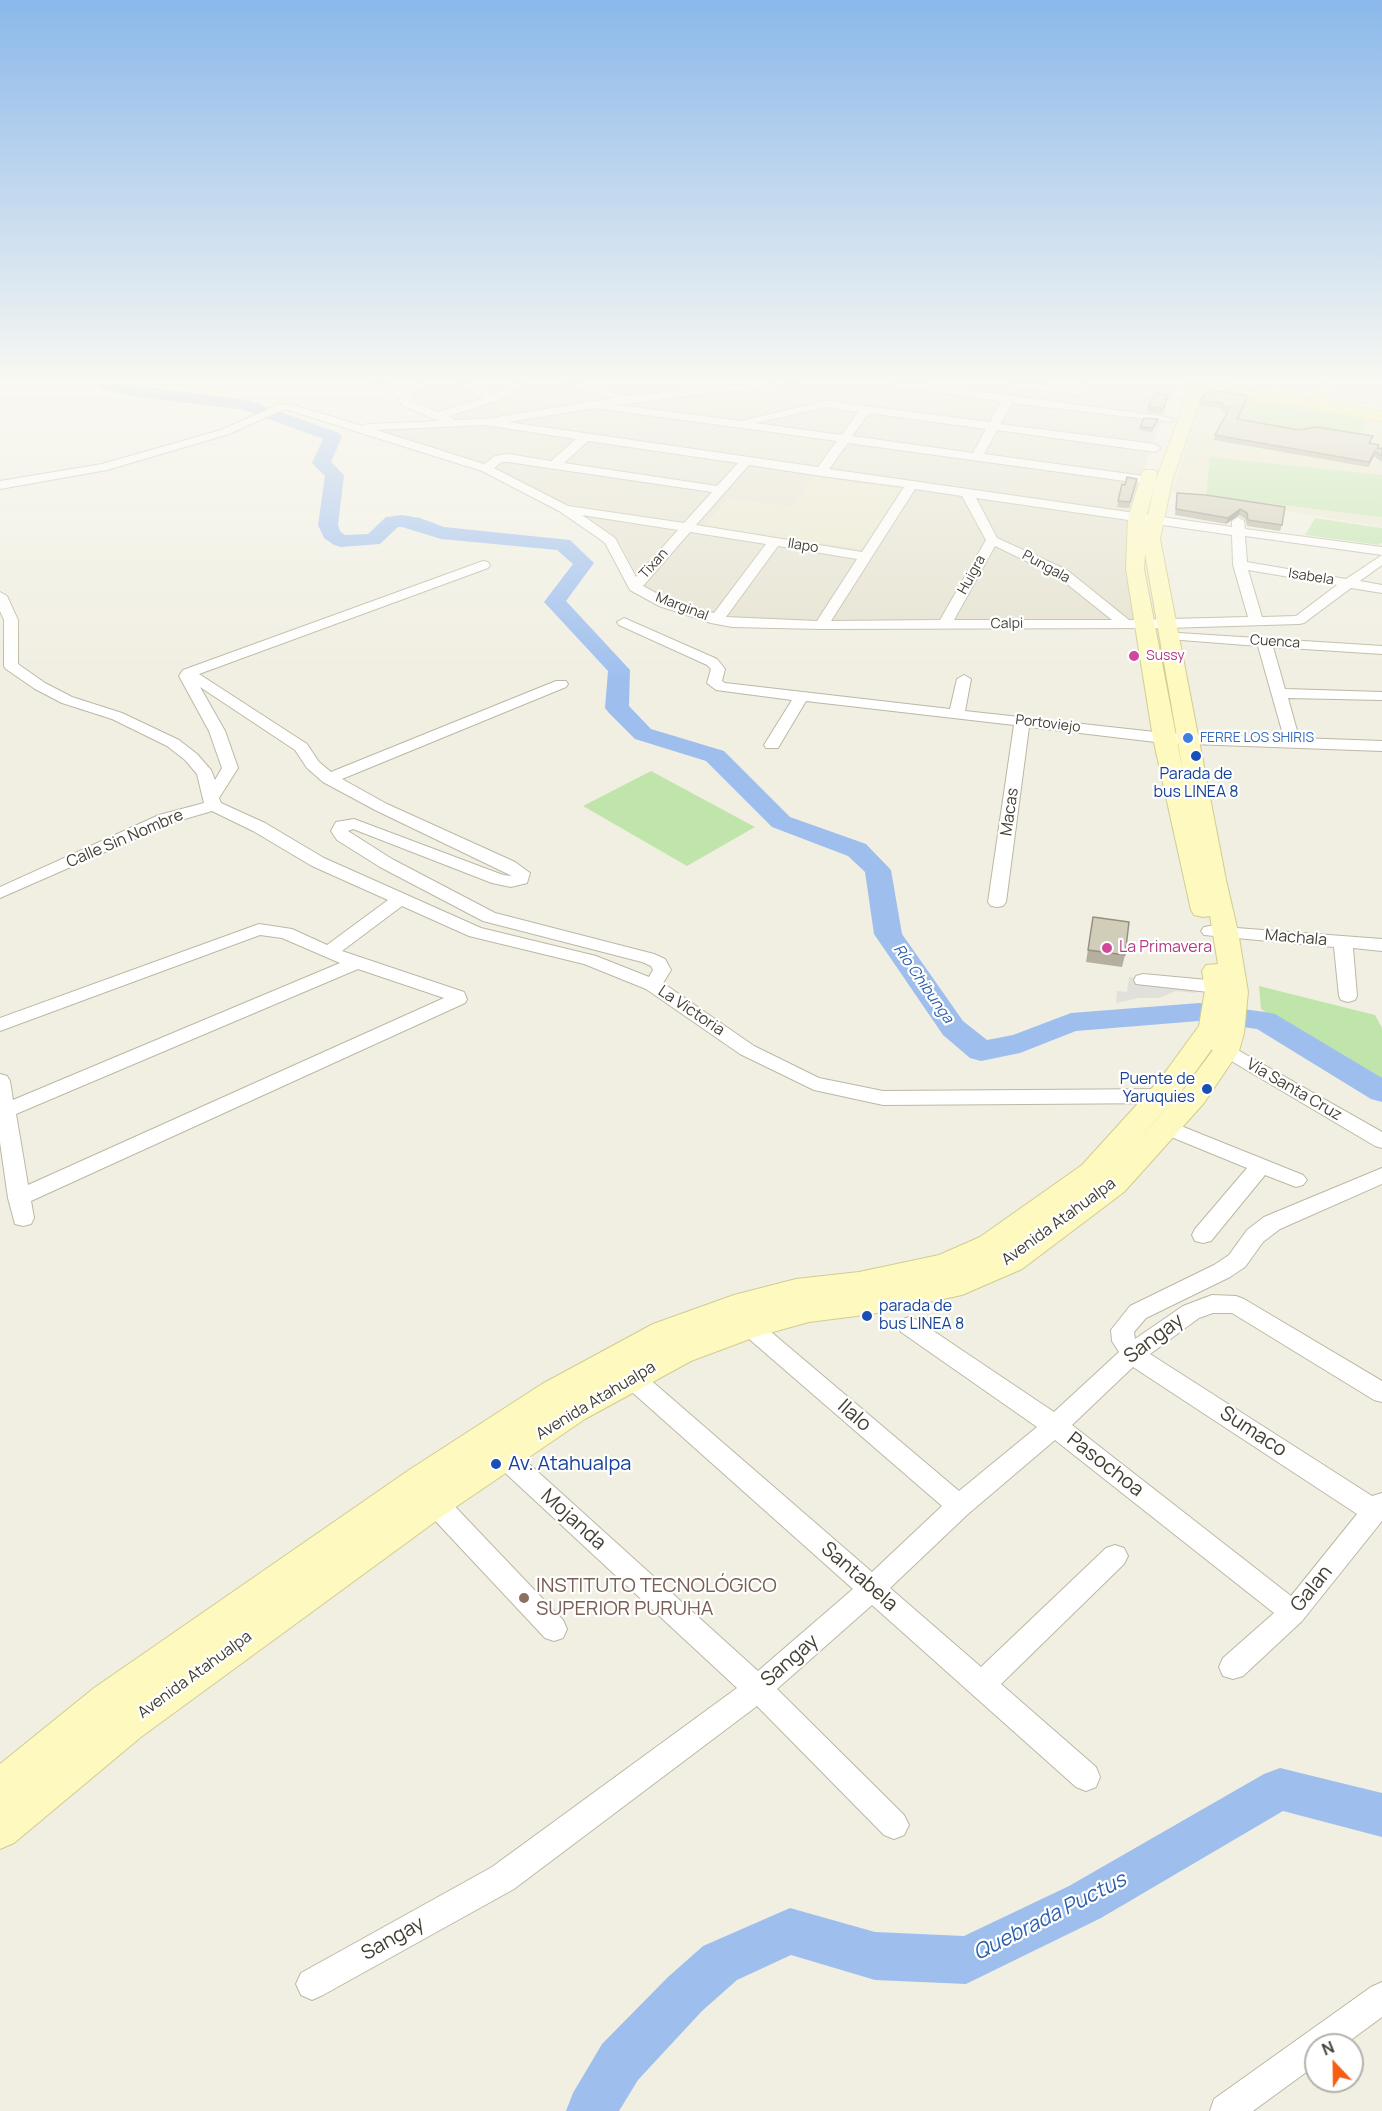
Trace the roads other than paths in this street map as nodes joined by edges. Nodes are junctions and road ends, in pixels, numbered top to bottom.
1 (514, 483) edge
2 (670, 483) edge
3 (727, 483) edge
4 (901, 483) edge
5 (1146, 483) edge
6 (1164, 483) edge
7 (912, 484) junction
8 (720, 490) junction
9 (967, 493) junction
10 (563, 508) junction
11 (1137, 518) junction
12 (1156, 520) junction
13 (1238, 526) junction
14 (686, 528) junction
15 (992, 540) junction
16 (774, 542) junction
17 (1382, 551) edge
18 (865, 556) junction
19 (1382, 559) edge
20 (483, 565) dead end
21 (1240, 566) junction
22 (1349, 584) junction
23 (635, 587) junction
24 (1382, 588) edge
25 (0, 596) edge
26 (716, 620) junction
27 (1256, 621) junction
28 (624, 622) dead end
29 (945, 624) junction
30 (821, 625) junction
31 (1151, 626) junction
32 (1264, 641) junction
33 (1382, 650) edge
34 (6, 667) edge
35 (188, 673) junction
36 (964, 679) dead end
37 (561, 684) dead end
38 (1279, 693) junction
39 (802, 696) junction
40 (1382, 696) edge
41 (957, 714) junction
42 (1022, 721) junction
43 (1176, 739) junction
44 (1293, 743) junction
45 (772, 745) dead end
46 (1382, 746) edge
47 (330, 779) junction
48 (212, 802) junction
49 (0, 893) edge
50 (400, 898) junction
51 (998, 902) dead end
52 (1218, 931) junction
53 (1342, 942) junction
54 (1382, 945) edge
55 (328, 953) junction
56 (356, 963) junction
57 (1143, 980) dead end
58 (653, 985) junction
59 (1224, 990) junction
60 (1348, 996) dead end
61 (0, 1025) edge
62 (1219, 1037) junction
63 (0, 1081) edge
64 (1161, 1096) junction
65 (1194, 1096) junction
66 (5, 1111) junction
67 (1166, 1127) junction
68 (1382, 1141) edge
69 (1260, 1167) junction
70 (1382, 1175) edge
71 (1296, 1180) dead end
72 (1203, 1235) dead end
73 (749, 1326) junction
74 (909, 1326) dead end
75 (1132, 1354) junction
76 (631, 1377) junction
77 (1382, 1393) edge
78 (1055, 1426) junction
79 (496, 1449) junction
80 (435, 1503) junction
81 (959, 1506) junction
82 (1378, 1506) edge
83 (1115, 1556) dead end
84 (873, 1588) junction
85 (1293, 1614) junction
86 (236, 1628) junction
87 (554, 1629) dead end
88 (1233, 1667) dead end
89 (981, 1685) junction
90 (758, 1689) junction
91 (1086, 1777) dead end
92 (0, 1789) edge
93 (894, 1825) dead end
94 (0, 1829) edge
95 (312, 1984) dead end
96 (1382, 1998) edge
97 (1226, 2111) edge

1 - 10 street, Marginal
2 - 8 street
3 - 8 street, Tixan
4 - 7 street
5 - 11 main road, Avenida Atahualpa
6 - 12 main road, Avenida Atahualpa
7 - 9 street
7 - 18 street
8 - 14 street, Tixan
9 - 11 street
9 - 15 street, Huigra
10 - 14 street, Ilapo
10 - 23 street, Marginal
11 - 12 street
11 - 31 main road, Avenida Atahualpa
12 - 13 street
12 - 31 main road, Avenida Atahualpa
13 - 17 street
13 - 21 street
14 - 16 street, Ilapo
14 - 23 street, Tixan
15 - 29 street, Huigra
15 - 31 street, Pungala
16 - 18 street, Ilapo
16 - 26 street
18 - 30 street
19 - 22 street
20 - 35 street
21 - 22 street, Isabela
21 - 27 street
22 - 24 street, Isabela
22 - 27 street, Calpi
23 - 26 street, Marginal
25 - 34 street
26 - 30 street, Calpi
27 - 31 street, Calpi
28 - 39 street, Portoviejo
29 - 30 street, Calpi
29 - 31 street, Calpi
31 - 32 street, Cuenca
31 - 43 main road, Avenida Atahualpa
32 - 33 street, Cuenca
32 - 38 street
34 - 48 street
35 - 47 street
35 - 48 street
36 - 41 street
37 - 47 street
38 - 40 street
38 - 44 street
39 - 41 street, Portoviejo
39 - 45 street
41 - 42 street, Portoviejo
42 - 43 street, Portoviejo
42 - 51 street, Macas
43 - 44 street, Portoviejo
43 - 52 main road, Avenida Atahualpa
44 - 46 street, Portoviejo
47 - 58 street
48 - 49 street, Calle Sin Nombre
48 - 50 street, La Victoria
50 - 55 street
50 - 58 street, La Victoria
52 - 53 street, Machala
52 - 59 main road, Avenida Atahualpa
53 - 54 street, Machala
53 - 60 street
55 - 56 street
55 - 61 street
56 - 66 street
56 - 66 street
57 - 59 street
58 - 64 street, La Victoria
59 - 62 main road, Avenida Atahualpa
62 - 64 main road, Avenida Atahualpa
62 - 65 main road, Avenida Atahualpa
62 - 68 street, Vía Santa Cruz
63 - 66 street
64 - 65 street, La Victoria
64 - 79 main road, Avenida Atahualpa
65 - 67 main road, Avenida Atahualpa
67 - 69 street
67 - 73 main road, Avenida Atahualpa
69 - 71 street
69 - 72 street
70 - 75 street
73 - 76 main road, Avenida Atahualpa
73 - 81 street, Ilalo
74 - 78 street, Pasochoa
75 - 77 street, Sangay
75 - 78 street, Sangay
75 - 82 street, Sumaco
76 - 79 main road, Avenida Atahualpa
76 - 84 street, Santabela
78 - 81 street, Sangay
78 - 85 street, Pasochoa
79 - 80 main road, Avenida Atahualpa
79 - 86 main road, Avenida Atahualpa
79 - 90 street, Mojanda
80 - 86 main road, Avenida Atahualpa
80 - 87 street
81 - 84 street, Sangay
82 - 85 street, Galan
83 - 89 street
84 - 89 street, Santabela
84 - 90 street, Sangay
85 - 88 street, Galan
86 - 92 main road, Avenida Atahualpa
86 - 94 main road, Avenida Atahualpa
89 - 91 street, Santabela
90 - 93 street, Mojanda
90 - 95 street, Sangay
96 - 97 street

